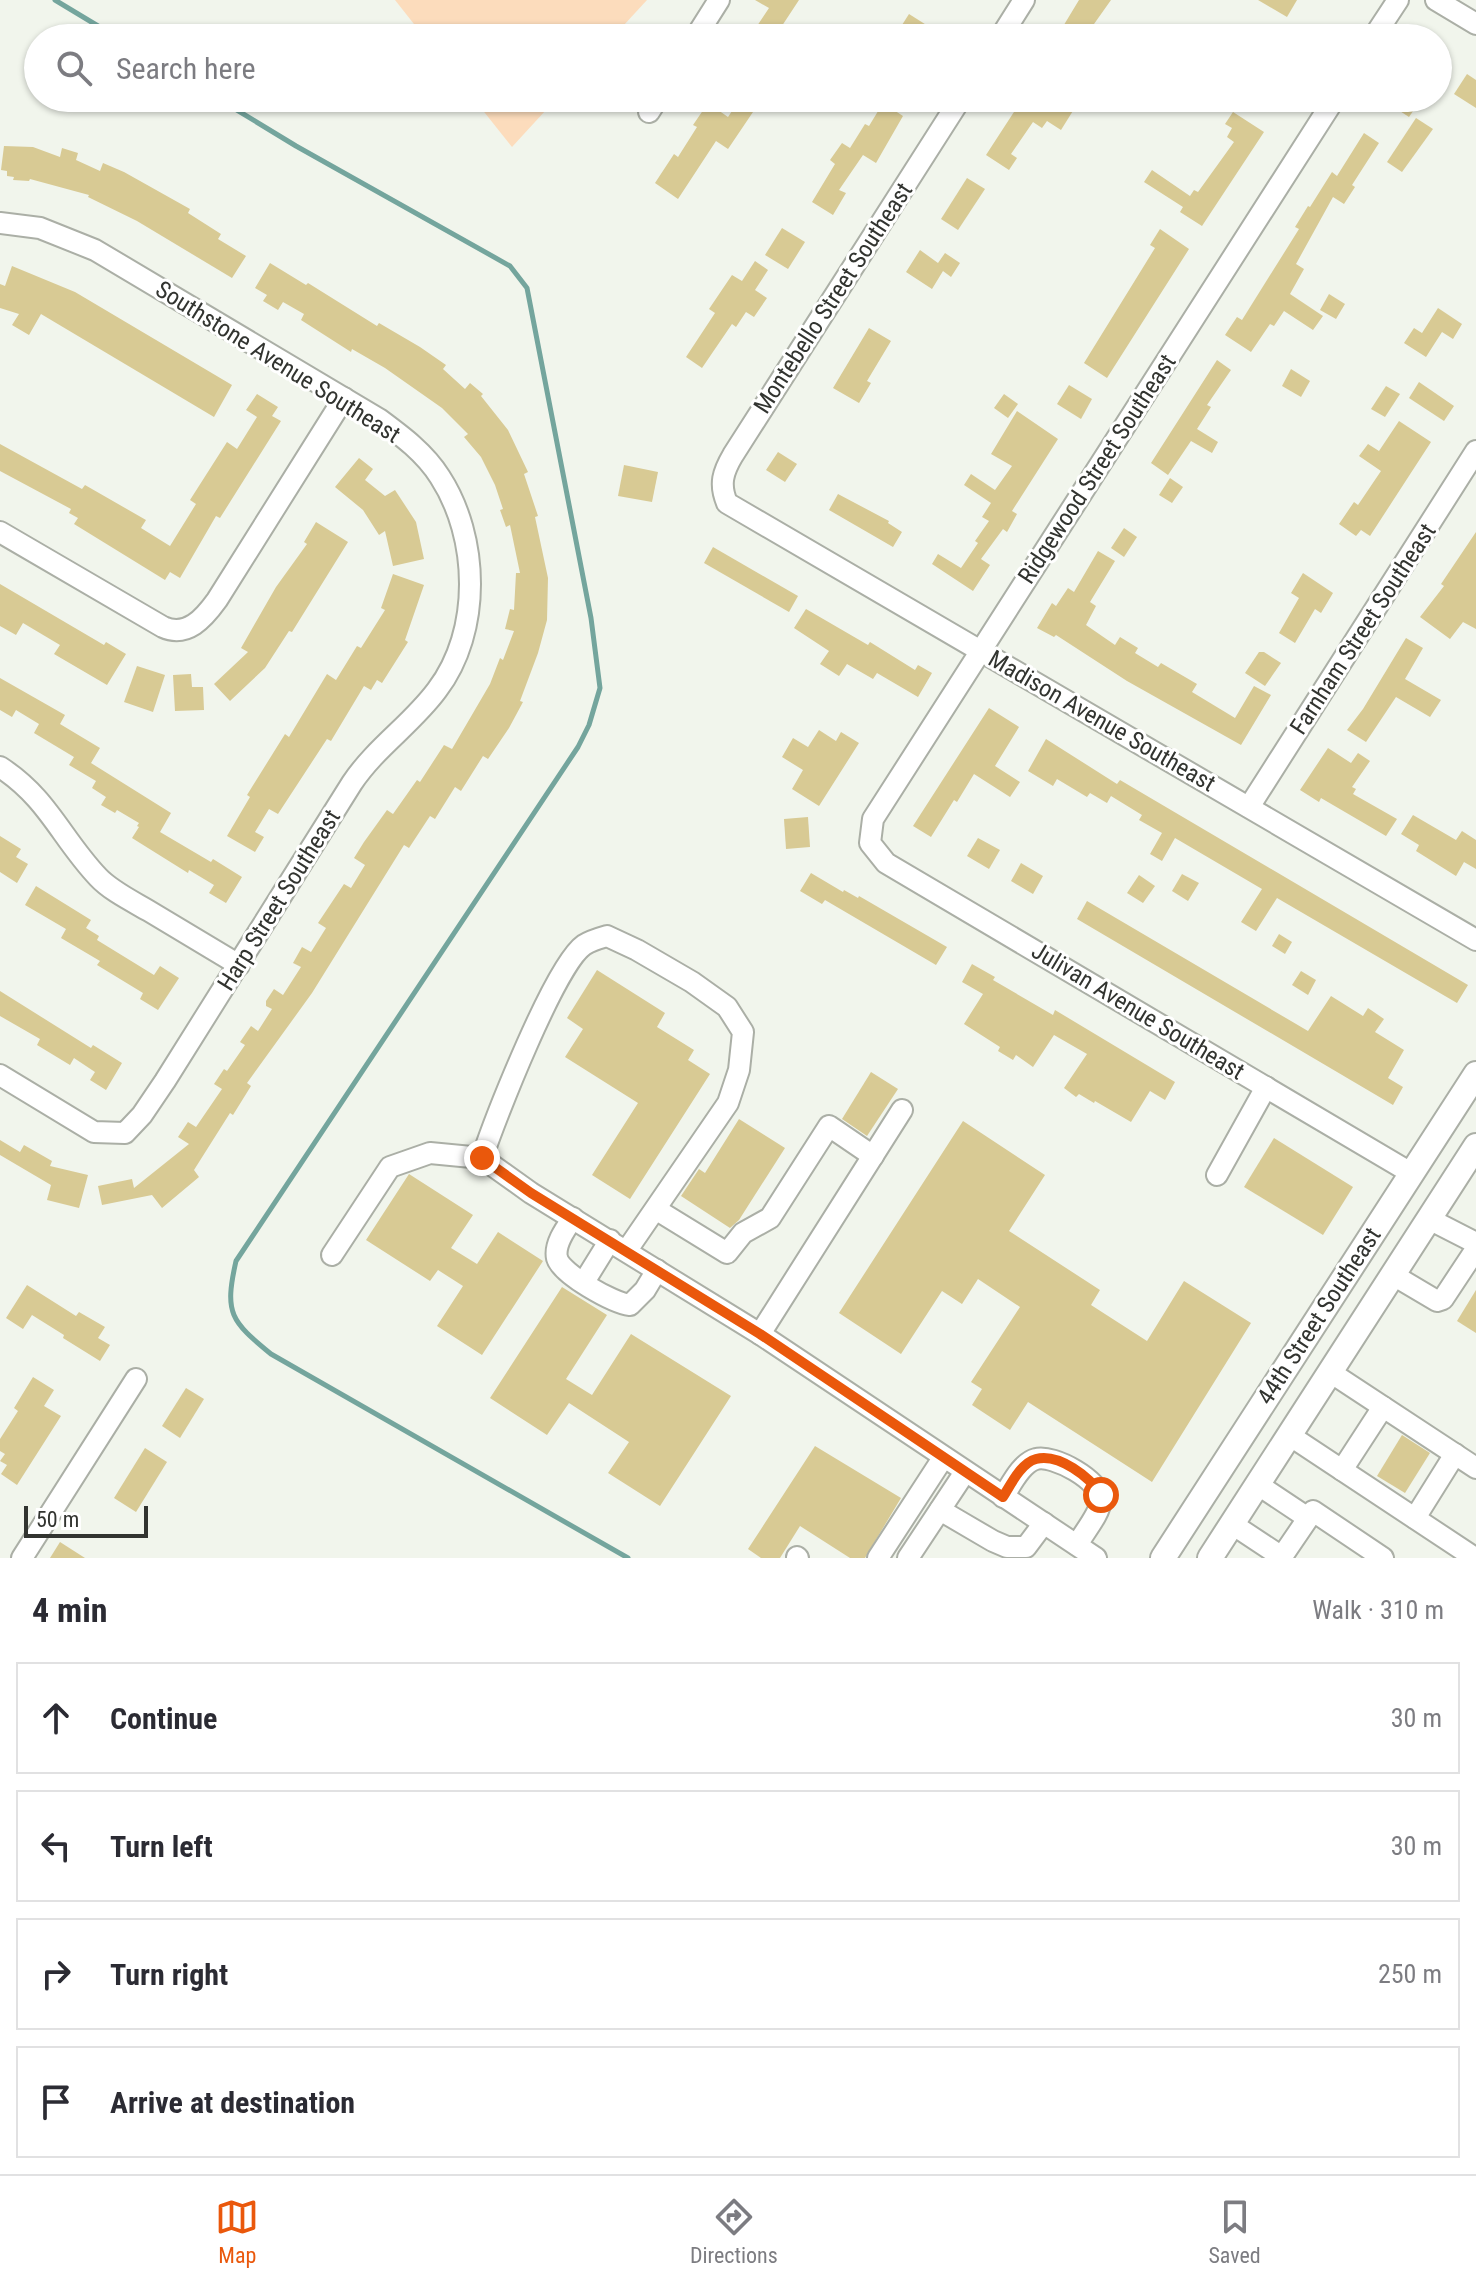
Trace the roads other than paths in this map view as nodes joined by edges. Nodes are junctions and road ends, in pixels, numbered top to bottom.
1 (719, 0) edge
2 (1024, 0) edge
3 (1398, 0) edge
4 (1436, 0) edge
5 (704, 24) edge
6 (1009, 24) edge
7 (1382, 24) edge
8 (1476, 24) edge
9 (952, 112) edge
10 (1326, 112) edge
11 (0, 223) edge
12 (344, 398) junction
13 (1476, 451) edge
14 (727, 503) joint
15 (0, 532) edge
16 (980, 651) junction
17 (446, 677) joint
18 (0, 767) edge
19 (1249, 807) junction
20 (870, 843) joint
21 (1476, 940) edge
22 (239, 965) junction
23 (1476, 1074) edge
24 (0, 1075) edge
25 (1266, 1087) junction
26 (902, 1110) dead end
27 (1476, 1146) edge
28 (873, 1156) junction
29 (482, 1158) junction
30 (1411, 1173) junction
31 (1217, 1175) dead end
32 (657, 1210) junction
33 (573, 1218) junction
34 (1425, 1226) junction
35 (1476, 1243) edge
36 (618, 1245) junction
37 (1476, 1249) edge
38 (332, 1255) dead end
39 (657, 1270) junction
40 (1393, 1275) junction
41 (584, 1282) junction
42 (1327, 1304) junction
43 (760, 1334) junction
44 (1334, 1366) junction
45 (136, 1379) dead end
46 (1383, 1407) junction
47 (1289, 1435) junction
48 (1455, 1454) junction
49 (943, 1458) junction
50 (1476, 1468) edge
51 (1342, 1470) junction
52 (965, 1472) junction
53 (1257, 1484) junction
54 (1003, 1497) junction
55 (940, 1510) junction
56 (1310, 1515) junction
57 (1415, 1518) junction
58 (1044, 1523) junction
59 (1232, 1524) junction
60 (1077, 1545) junction
61 (22, 1558) edge
62 (878, 1558) edge
63 (908, 1558) edge
64 (1096, 1558) edge
65 (1163, 1558) edge
66 (1210, 1558) edge
67 (1281, 1558) edge
68 (1383, 1558) edge
69 (1475, 1558) edge

1 - 5 street
2 - 6 street
3 - 7 street
4 - 8 street
9 - 14 street, Montebello Street Southeast
10 - 16 street, Ridgewood Street Southeast
11 - 12 street, Southstone Avenue Southeast
12 - 15 street
12 - 17 street, Southstone Avenue Southeast
13 - 19 street, Farnham Street Southeast
14 - 16 street, Madison Avenue Southeast
16 - 19 street, Madison Avenue Southeast
16 - 20 street, Ridgewood Street Southeast
17 - 22 street, Harp Street Southeast
18 - 22 street
19 - 21 street, Madison Avenue Southeast
20 - 25 street, Julivan Avenue Southeast
22 - 24 street, Harp Street Southeast
23 - 30 main road, 44th Street Southeast
25 - 30 street, Julivan Avenue Southeast
25 - 31 street
26 - 28 street
27 - 34 main road, 44th Street Southeast
28 - 32 street
28 - 43 street
29 - 32 street
29 - 33 street
29 - 38 street
30 - 34 main road
30 - 42 main road, 44th Street Southeast
32 - 36 street
33 - 36 street
33 - 41 street
34 - 35 street
34 - 40 main road, 44th Street Southeast
36 - 39 street
36 - 41 street
37 - 40 street
39 - 41 street
39 - 43 street
40 - 44 main road, 44th Street Southeast
42 - 44 main road
42 - 65 main road, 44th Street Southeast
43 - 49 street
44 - 46 street
44 - 47 main road, 44th Street Southeast
45 - 61 street
46 - 48 street
46 - 51 street
47 - 51 street
47 - 53 main road, 44th Street Southeast
48 - 50 street
48 - 57 street
49 - 52 street
49 - 62 street
51 - 57 street
52 - 54 street
52 - 55 street
53 - 56 street
53 - 59 main road, 44th Street Southeast
54 - 58 street
54 - 60 street
55 - 58 street
55 - 63 street
56 - 67 street
56 - 68 street
57 - 69 street
58 - 60 street
59 - 66 main road, 44th Street Southeast
59 - 67 street
60 - 64 street

